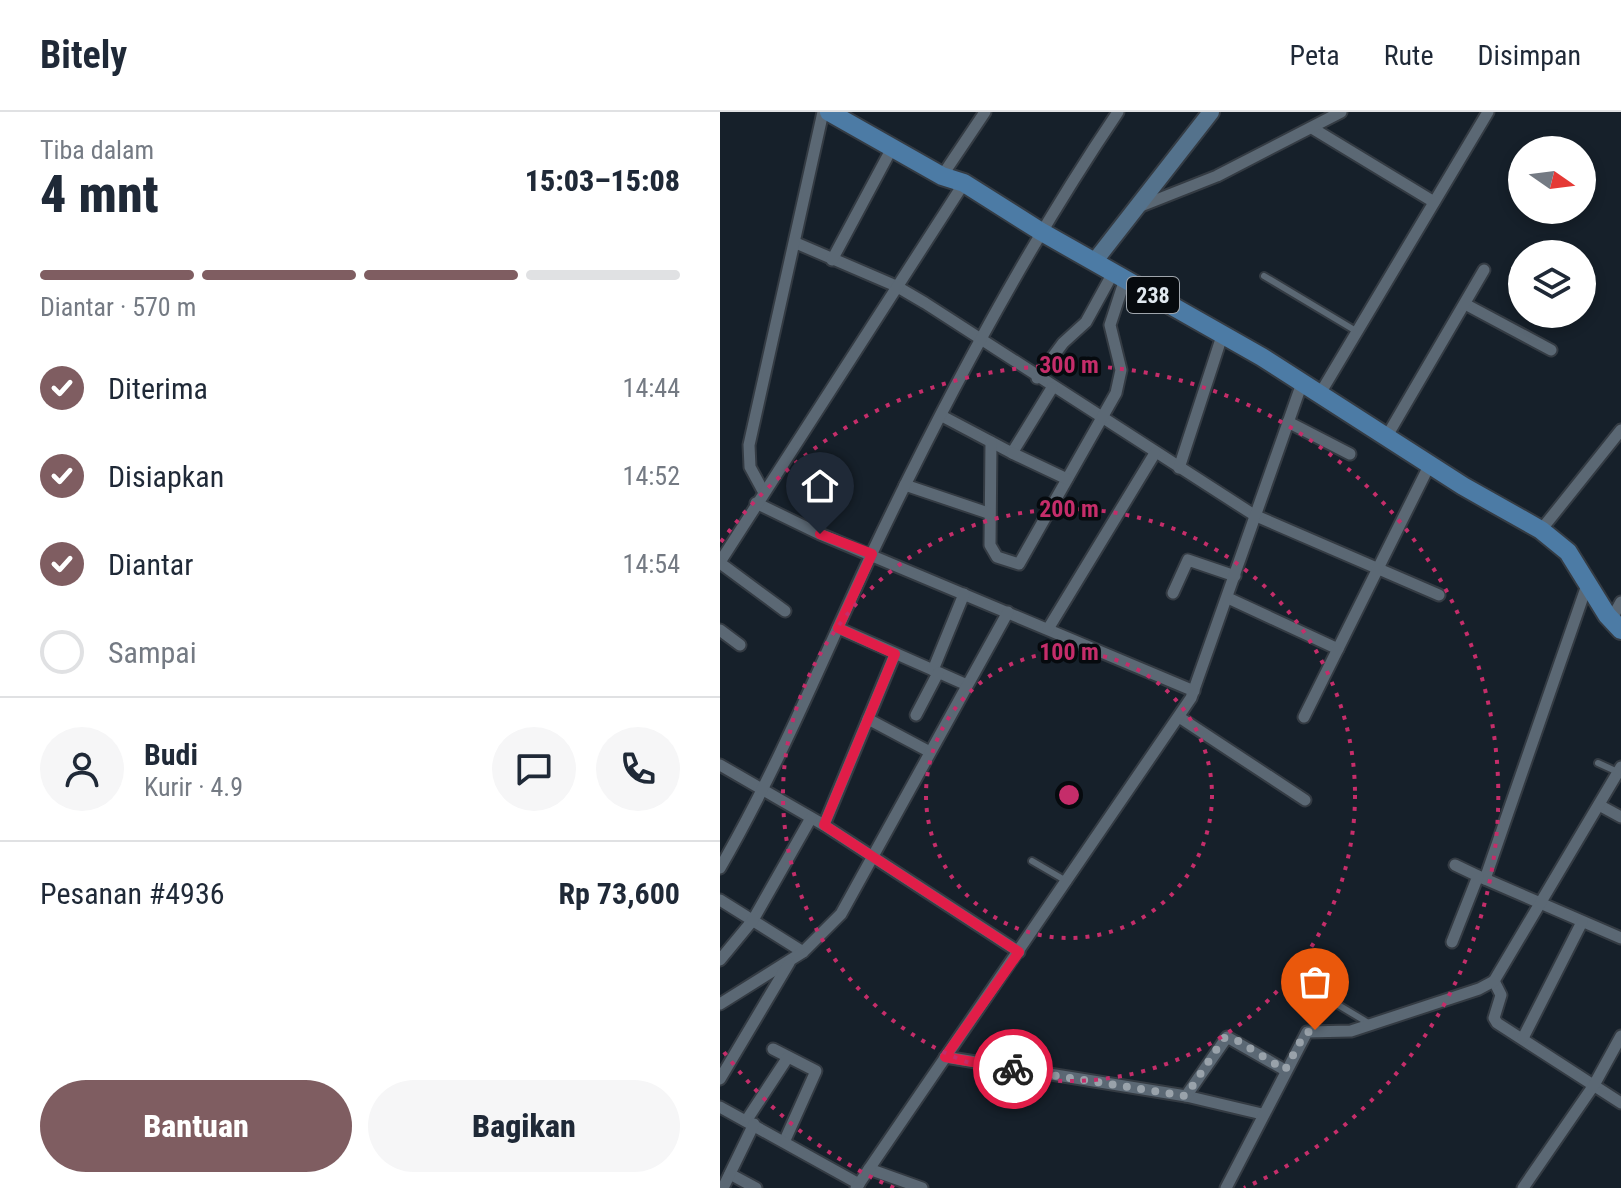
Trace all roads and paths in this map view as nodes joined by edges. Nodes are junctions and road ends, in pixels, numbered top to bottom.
1 (826, 112) edge
2 (985, 112) edge
3 (1118, 112) edge
4 (1211, 112) edge
5 (1315, 112) edge
6 (1341, 112) edge
7 (1488, 112) edge
8 (1326, 121) junction
9 (1312, 128) junction
10 (892, 148) junction
11 (942, 176) junction
12 (964, 183) junction
13 (1434, 202) junction
14 (1135, 208) junction
15 (1040, 231) junction
16 (796, 243) junction
17 (832, 260) junction
18 (1094, 262) junction
19 (1484, 270) dead end
20 (1119, 276) junction
21 (1264, 276) dead end
22 (896, 286) junction
23 (1465, 304) junction
24 (1356, 331) junction
25 (1222, 336) junction
26 (981, 341) junction
27 (1551, 350) dead end
28 (1037, 378) junction
29 (1302, 383) junction
30 (1052, 388) junction
31 (1321, 392) junction
32 (942, 416) junction
33 (1102, 417) junction
34 (1288, 422) junction
35 (1620, 434) edge
36 (1387, 436) junction
37 (991, 442) junction
38 (1012, 453) junction
39 (1155, 453) junction
40 (1350, 454) dead end
41 (1430, 464) junction
42 (1179, 468) junction
43 (1067, 479) junction
44 (905, 485) junction
45 (763, 491) junction
46 (756, 503) junction
47 (988, 513) junction
48 (1254, 515) junction
49 (1541, 530) junction
50 (872, 554) junction
51 (720, 563) edge
52 (1378, 568) junction
53 (1235, 576) junction
54 (1587, 585) junction
55 (1173, 593) dead end
56 (964, 594) junction
57 (1439, 595) dead end
58 (1228, 598) junction
59 (1621, 602) edge
60 (785, 611) dead end
61 (1008, 612) junction
62 (1616, 625) edge
63 (838, 628) junction
64 (1048, 629) junction
65 (720, 630) edge
66 (740, 645) dead end
67 (1338, 649) junction
68 (895, 654) junction
69 (936, 672) junction
70 (967, 685) junction
71 (1194, 691) junction
72 (916, 715) dead end
73 (1179, 717) junction
74 (1304, 717) dead end
75 (868, 719) junction
76 (930, 752) junction
77 (1598, 763) dead end
78 (720, 765) edge
79 (1620, 771) edge
80 (764, 791) junction
81 (1305, 800) dead end
82 (1599, 805) junction
83 (1621, 817) edge
84 (811, 818) junction
85 (824, 825) junction
86 (874, 856) junction
87 (1032, 861) dead end
88 (1455, 865) dead end
89 (720, 868) edge
90 (1482, 878) junction
91 (1068, 882) junction
92 (720, 900) edge
93 (1539, 903) junction
94 (753, 920) junction
95 (1582, 922) junction
96 (1621, 938) edge
97 (1452, 942) dead end
98 (803, 952) junction
99 (1019, 952) junction
100 (720, 960) edge
101 (791, 960) junction
102 (1494, 981) junction
103 (1310, 988) dead end
104 (721, 1002) edge
105 (1370, 1024) junction
106 (1621, 1036) edge
107 (1523, 1038) junction
108 (773, 1049) dead end
109 (788, 1057) junction
110 (945, 1057) junction
111 (1285, 1070) junction
112 (720, 1079) edge
113 (1594, 1085) junction
114 (1186, 1096) junction
115 (1621, 1103) edge
116 (720, 1107) edge
117 (1262, 1114) junction
118 (750, 1122) junction
119 (785, 1140) junction
120 (869, 1169) junction
121 (730, 1174) junction
122 (858, 1186) edge
123 (723, 1188) edge
124 (756, 1188) edge
125 (922, 1188) edge
126 (1226, 1188) edge
127 (1523, 1188) edge

1 - 10 main road, 238
1 - 16 street
2 - 11 street
3 - 15 street
4 - 14 street
5 - 8 street
6 - 8 street
7 - 13 street
8 - 9 street
9 - 13 street
9 - 14 street
10 - 11 main road, 238
10 - 17 street
11 - 12 main road, 238
12 - 15 main road, 238
12 - 22 street
13 - 24 street
14 - 18 street
15 - 18 main road, 238
15 - 26 street
16 - 17 street
16 - 45 street
17 - 22 street
18 - 20 main road, 238
19 - 23 street
20 - 25 main road, 238
20 - 28 street
20 - 33 street
21 - 24 lane
22 - 26 street
22 - 45 street
23 - 27 street
23 - 36 street
24 - 31 street
25 - 29 main road, 238
25 - 42 street
26 - 28 street
26 - 32 street
28 - 30 street
29 - 31 main road, 238
29 - 34 street
30 - 33 street
30 - 38 street
31 - 36 main road, 238
32 - 37 street
32 - 44 street
33 - 39 street
33 - 43 street
34 - 40 street
34 - 48 street
35 - 49 street
36 - 41 main road, 238
37 - 38 street
37 - 47 street
38 - 43 street
39 - 42 street
39 - 64 street
41 - 49 main road, 238
41 - 52 street
42 - 48 street
43 - 47 street
44 - 47 street
44 - 50 street
45 - 46 street
46 - 50 street
46 - 51 street
48 - 52 street
48 - 53 street
49 - 54 main road, 238
50 - 56 street
50 - 63 street
51 - 60 street
52 - 57 street
52 - 67 street
53 - 55 street
53 - 58 street
54 - 62 main road, 238
54 - 90 street
56 - 61 street
56 - 69 street
58 - 67 street
58 - 71 street
59 - 62 street
61 - 64 street
61 - 70 street
63 - 68 street
63 - 80 street
64 - 71 street
65 - 66 street
67 - 74 street
68 - 69 street
68 - 75 street
69 - 70 street
69 - 72 street
70 - 76 street
71 - 73 street
73 - 81 street
73 - 91 street
75 - 76 street
75 - 85 street
76 - 86 street
77 - 79 lane
78 - 80 street
79 - 82 street
80 - 84 street
80 - 89 street
82 - 83 street
82 - 93 street
84 - 85 street
84 - 94 street
85 - 86 street
86 - 98 street
86 - 99 street
87 - 91 lane
88 - 90 street
90 - 93 street
90 - 97 street
91 - 99 street
92 - 94 street
93 - 95 street
93 - 102 street
94 - 98 street
94 - 100 street
95 - 96 street
95 - 107 street
98 - 101 street
99 - 110 street
101 - 104 street
101 - 112 street
102 - 105 street
102 - 107 street
103 - 105 lane
105 - 111 street
106 - 113 street
107 - 113 street
108 - 109 street
109 - 118 street
109 - 119 street
110 - 114 street
110 - 120 street
111 - 114 street
111 - 117 street
113 - 115 street
113 - 127 street
114 - 117 street
116 - 118 street
117 - 126 street
118 - 119 street
118 - 121 street
119 - 122 street
120 - 122 street
120 - 125 street
121 - 123 street
121 - 124 street

